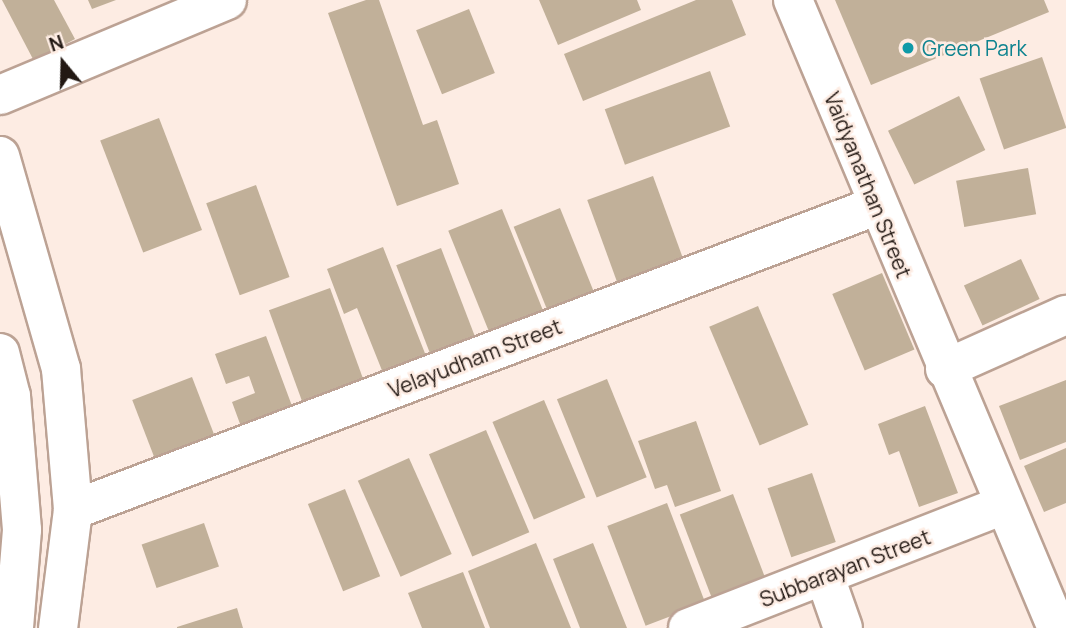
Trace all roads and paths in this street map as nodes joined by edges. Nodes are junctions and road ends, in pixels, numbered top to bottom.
1 (227, 0) edge
2 (793, 0) edge
3 (0, 95) edge
4 (0, 156) edge
5 (876, 206) junction
6 (1066, 315) edge
7 (0, 352) edge
8 (945, 369) junction
9 (1001, 506) junction
10 (73, 510) junction
11 (825, 577) junction
12 (14, 628) edge
13 (58, 628) edge
14 (688, 628) edge
15 (843, 628) edge
16 (1057, 628) edge

1 - 3 street
2 - 5 street, Vaidyanathan Street
4 - 10 street
5 - 8 street, Vaidyanathan Street
5 - 10 street, Velayudham Street
6 - 8 street
7 - 12 street
8 - 9 street, Vaidyanathan Street
9 - 11 street, Subbarayan Street
9 - 16 street, Vaidyanathan Street
10 - 13 street
11 - 14 street, Subbarayan Street
11 - 15 street

